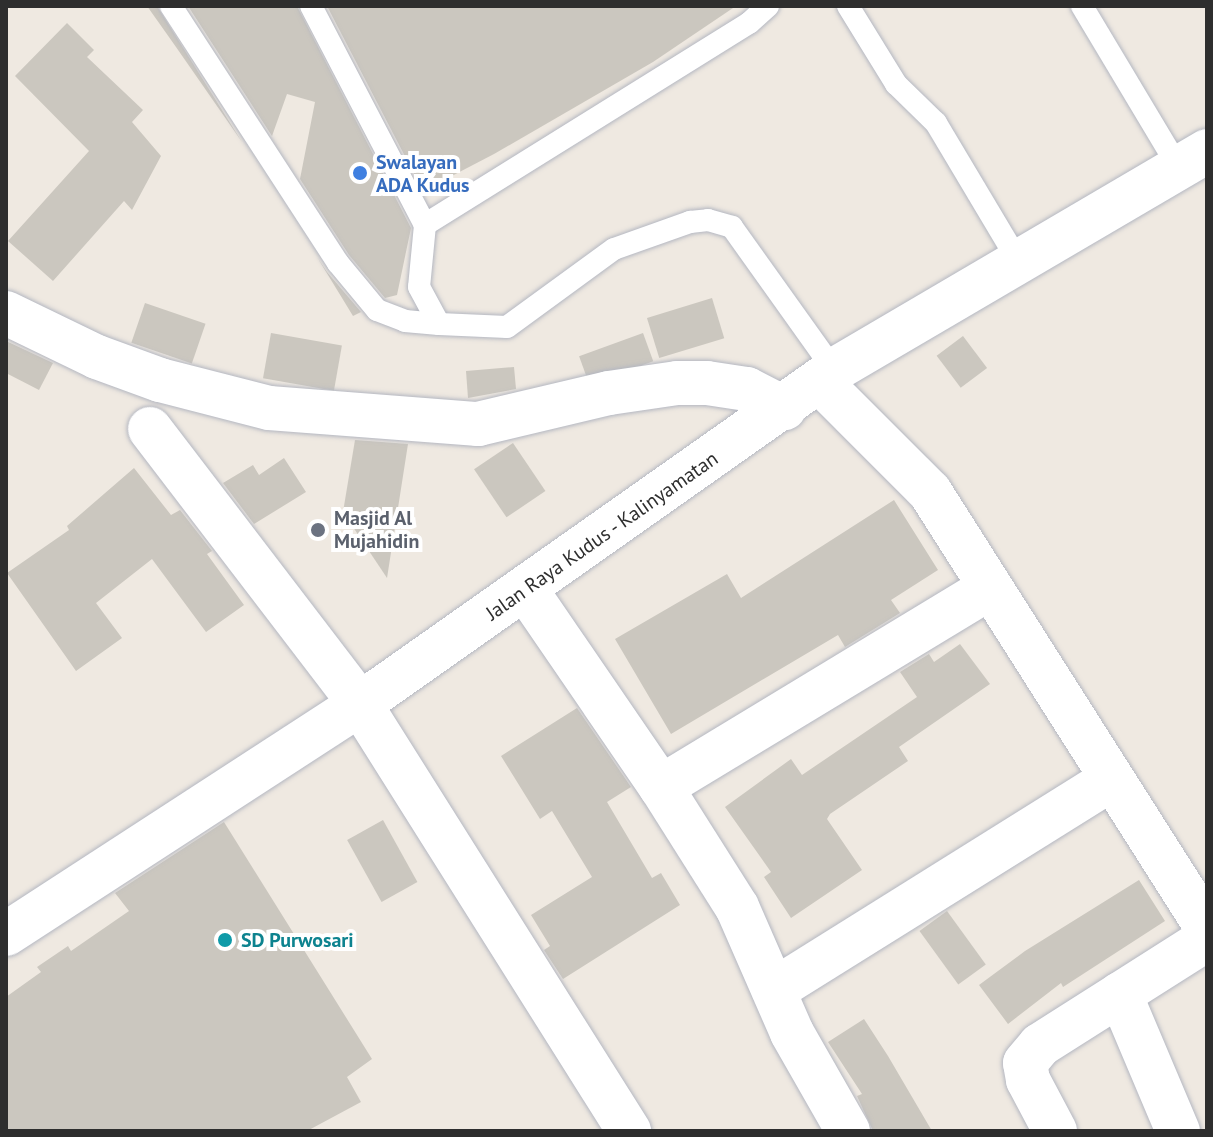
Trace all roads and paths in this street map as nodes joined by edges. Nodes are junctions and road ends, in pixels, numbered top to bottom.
1 (171, 6) edge
2 (311, 6) edge
3 (768, 6) edge
4 (848, 6) edge
5 (1082, 6) edge
6 (1193, 159) edge
7 (425, 225) junction
8 (1019, 262) junction
9 (6, 313) edge
10 (439, 324) junction
11 (826, 376) junction
12 (784, 408) junction
13 (150, 429) dead end
14 (990, 588) junction
15 (526, 590) junction
16 (360, 704) junction
17 (1110, 780) junction
18 (661, 787) junction
19 (1207, 928) edge
20 (6, 934) edge
21 (1207, 939) edge
22 (774, 990) junction
23 (1120, 994) junction
24 (629, 1131) edge
25 (848, 1131) edge
26 (1055, 1131) edge
27 (1178, 1131) edge

1 - 10 lane
2 - 7 lane
3 - 7 lane
4 - 8 lane
5 - 6 lane
6 - 8 street, Jalan Raya Kudus - Kalinyamatan
7 - 10 lane
8 - 11 street, Jalan Raya Kudus - Kalinyamatan
9 - 12 street
10 - 11 lane
11 - 12 street, Jalan Raya Kudus - Kalinyamatan
11 - 14 street
12 - 15 street, Jalan Raya Kudus - Kalinyamatan
13 - 16 street
14 - 17 street
14 - 18 street
15 - 16 street, Jalan Raya Kudus - Kalinyamatan
15 - 18 street
16 - 20 street, Jalan Raya Kudus - Kalinyamatan
16 - 24 street
17 - 19 street
17 - 22 street
18 - 22 street
21 - 23 street
22 - 25 street
23 - 26 street
23 - 27 street

